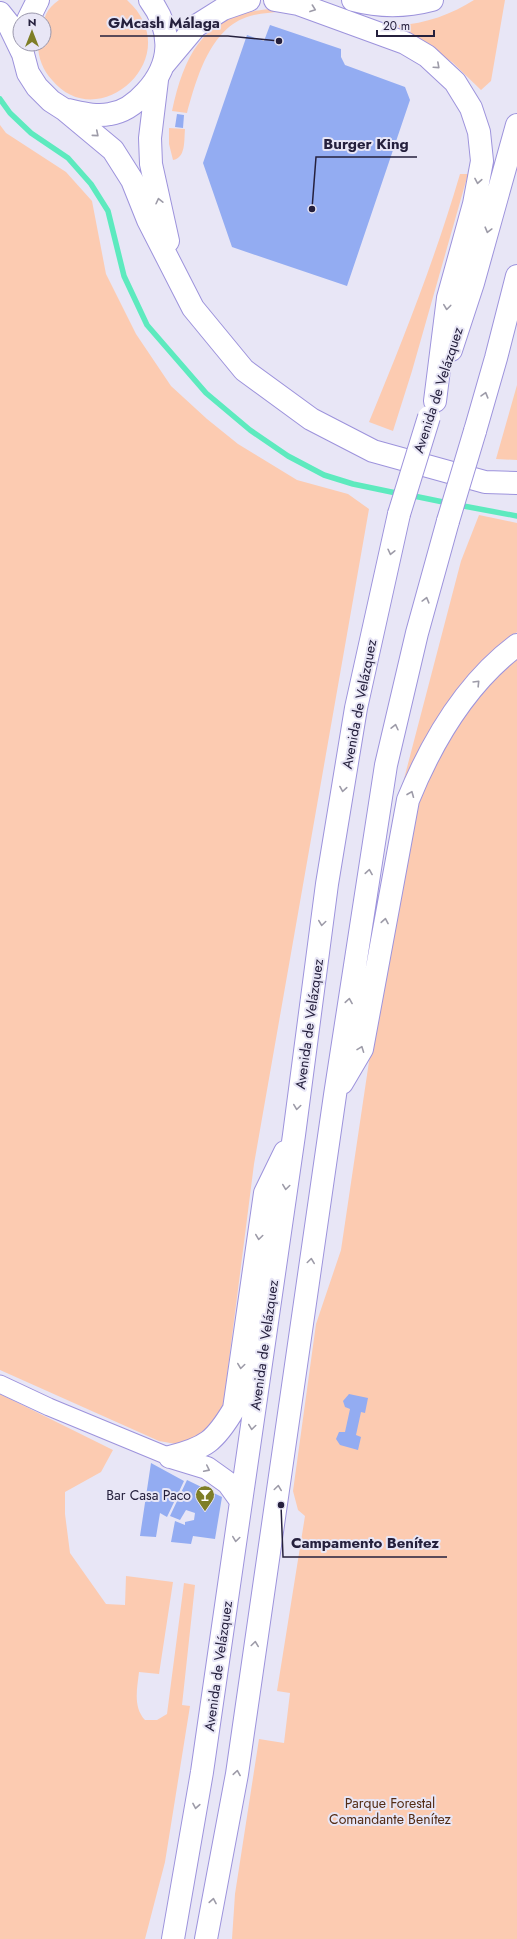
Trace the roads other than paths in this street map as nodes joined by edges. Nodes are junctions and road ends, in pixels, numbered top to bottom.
1 (38, 0) edge
2 (150, 0) edge
3 (249, 0) edge
4 (275, 0) edge
5 (353, 0) edge
6 (432, 0) edge
7 (32, 12) edge
8 (0, 13) edge
9 (12, 30) edge
10 (24, 52) edge
11 (161, 72) junction
12 (65, 110) junction
13 (517, 125) edge
14 (173, 266) junction
15 (517, 276) edge
16 (517, 324) edge
17 (496, 358) junction
18 (432, 409) junction
19 (517, 483) edge
20 (517, 645) edge
21 (335, 1095) junction
22 (294, 1135) junction
23 (0, 1384) edge
24 (170, 1457) junction
25 (241, 1501) junction
26 (172, 1939) edge
27 (206, 1939) edge

1 - 7 main road
2 - 11 main road
3 - 11 main road
4 -> 18 main road
5 - 6 main road
8 - 9 main road
10 - 12 main road
11 - 12 main road
14 -> 11 main road
12 -> 14 main road
13 -> 18 main road, Avenida de Velázquez
14 - 19 main road
15 - 17 main road
16 - 17 main road
21 -> 17 main road, bridge
18 -> 22 main road, Avenida de Velázquez, bridge
21 -> 20 main road
27 -> 21 main road
22 -> 24 main road
22 -> 25 main road, Avenida de Velázquez
23 - 24 street
24 -> 25 main road
25 -> 26 main road, Avenida de Velázquez

